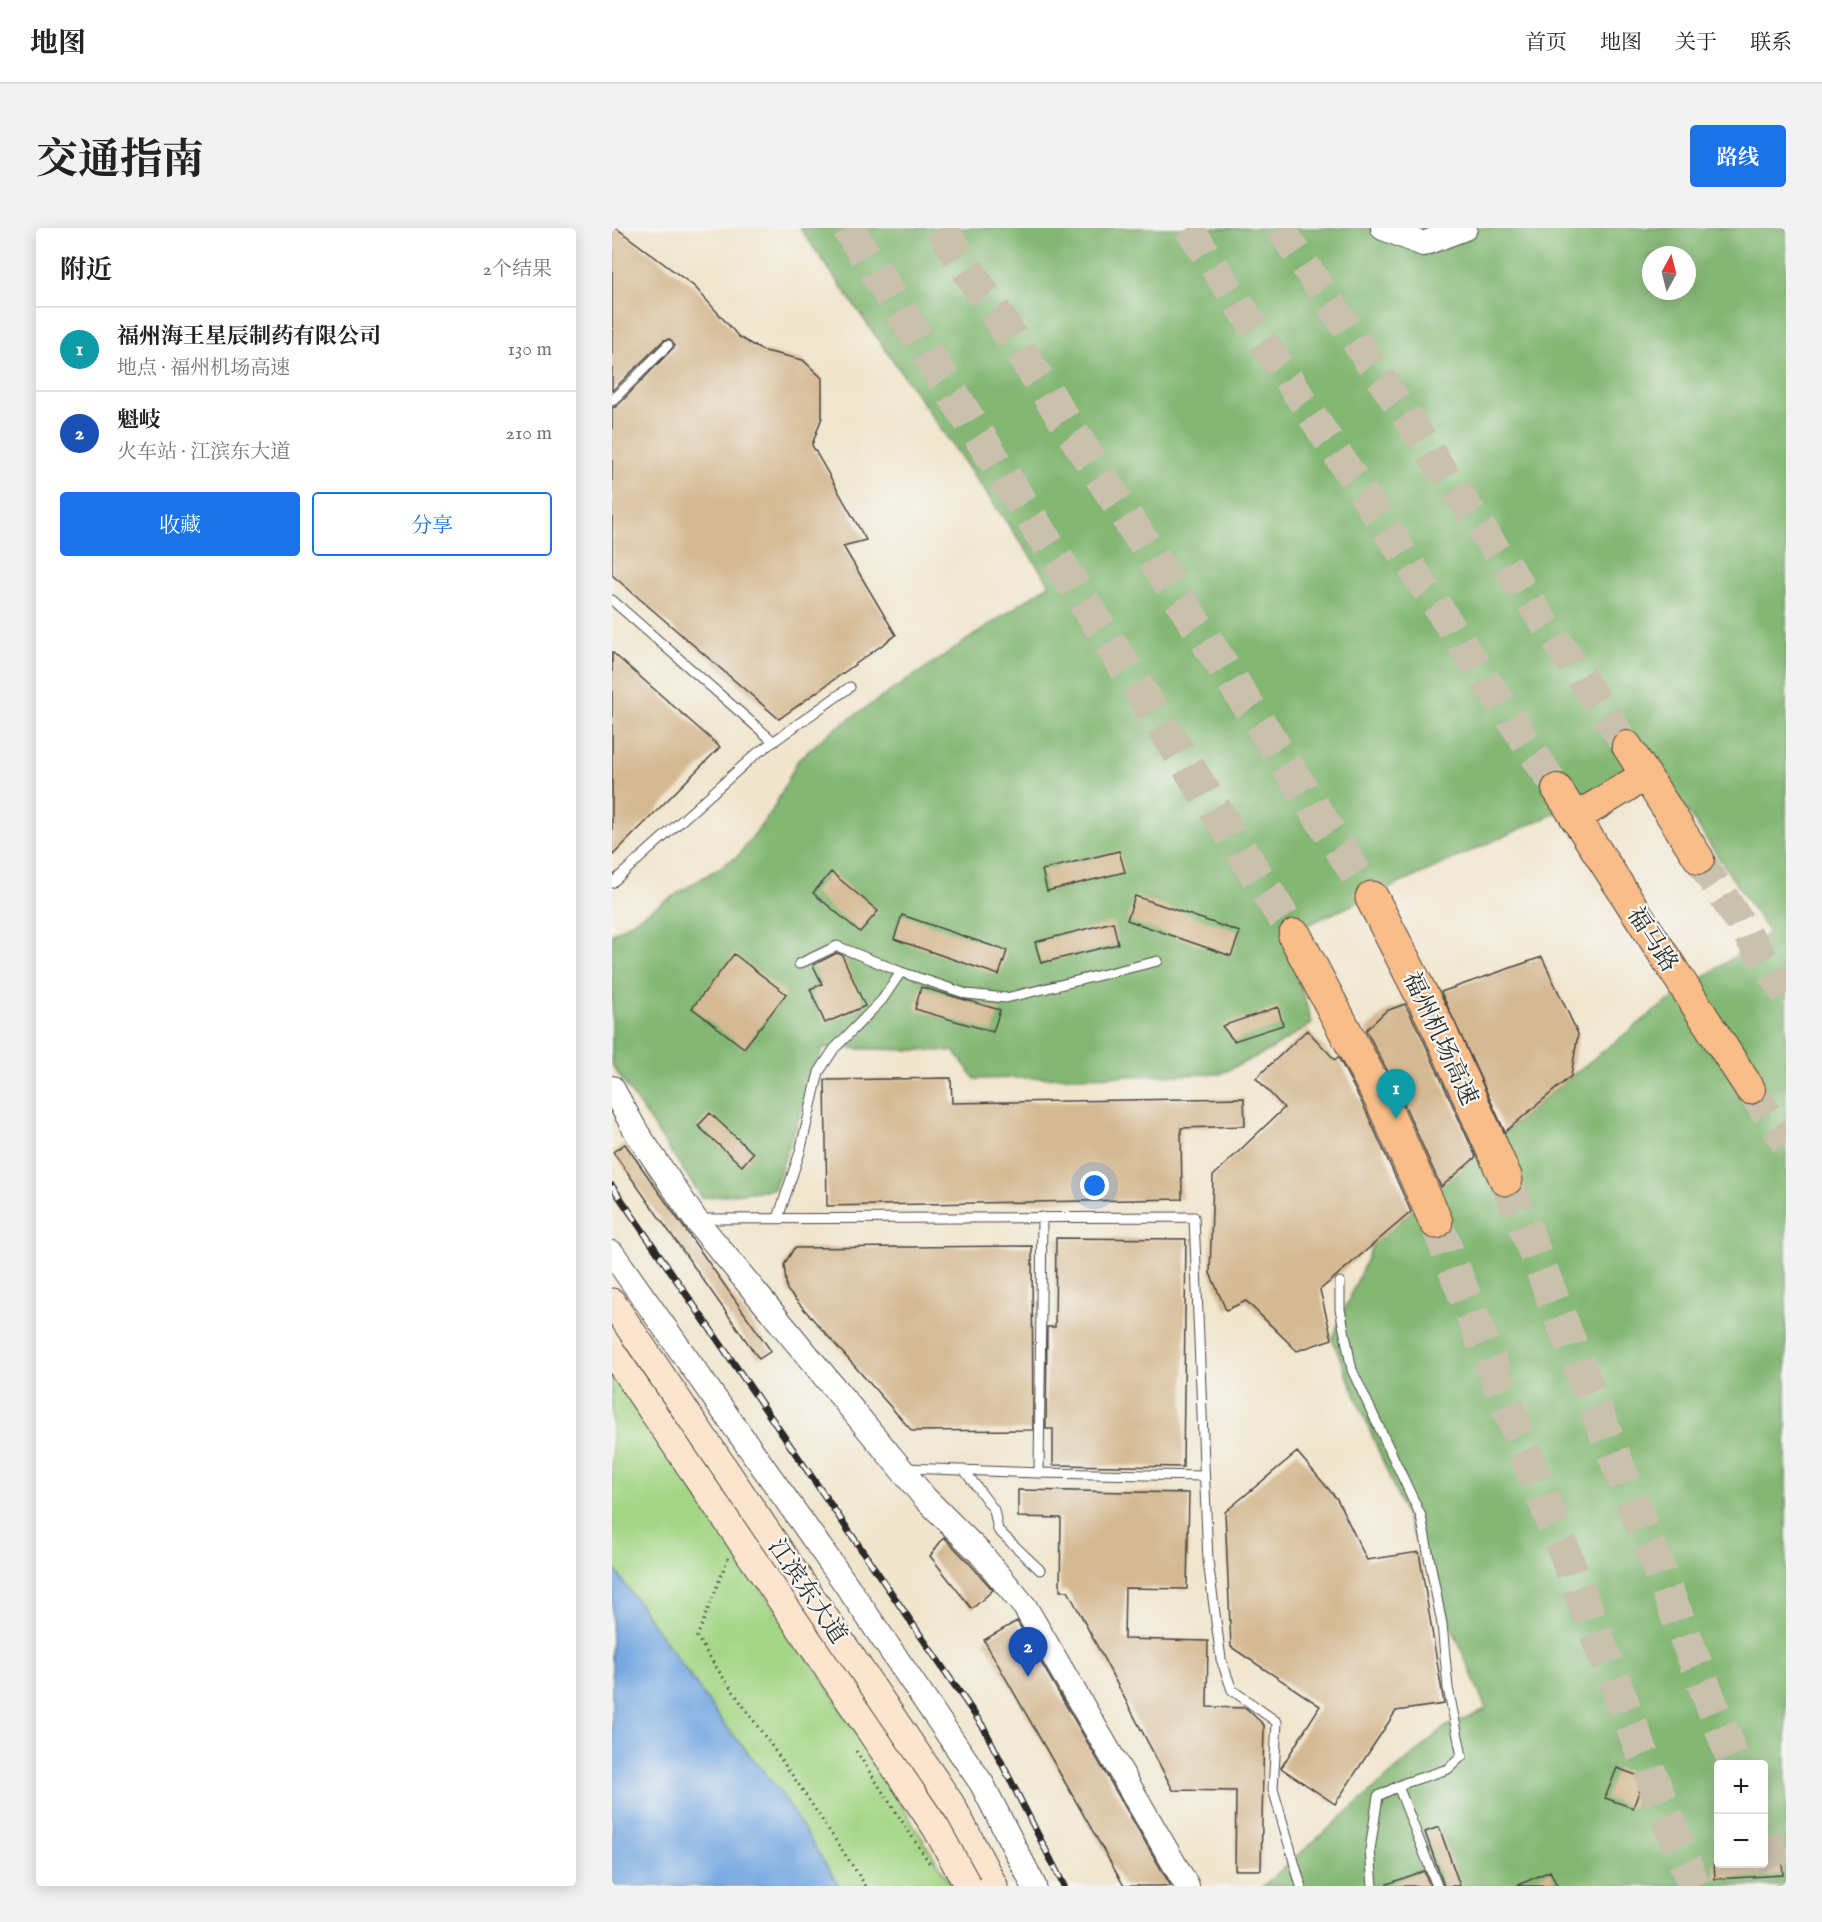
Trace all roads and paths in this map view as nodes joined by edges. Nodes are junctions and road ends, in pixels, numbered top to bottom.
1 (1383, 228) edge
2 (1465, 228) edge
3 (668, 345) dead end
4 (612, 401) edge
5 (612, 600) edge
6 (850, 687) dead end
7 (774, 742) junction
8 (1627, 746) tunnel mouth
9 (1646, 775) junction
10 (1557, 789) tunnel mouth
11 (1575, 818) junction
12 (1699, 859) tunnel mouth
13 (612, 884) edge
14 (1372, 898) tunnel mouth
15 (1295, 936) tunnel mouth
16 (1158, 961) dead end
17 (799, 964) dead end
18 (902, 972) junction
19 (612, 1088) edge
20 (1750, 1089) tunnel mouth
21 (1506, 1179) tunnel mouth
22 (1042, 1217) junction
23 (778, 1218) junction
24 (695, 1219) junction
25 (1436, 1222) tunnel mouth
26 (612, 1253) edge
27 (1340, 1282) dead end
28 (612, 1302) edge
29 (612, 1352) edge
30 (899, 1468) junction
31 (964, 1470) junction
32 (1039, 1473) junction
33 (1204, 1476) junction
34 (729, 1556) dead end
35 (1040, 1570) dead end
36 (1398, 1786) junction
37 (866, 1886) edge
38 (968, 1886) edge
39 (994, 1886) edge
40 (1034, 1886) edge
41 (1186, 1886) edge
42 (1301, 1886) edge
43 (1373, 1886) edge
44 (1437, 1886) edge

1 - 2 street
3 - 4 lane
5 - 7 lane
6 - 7 lane
7 - 13 lane
8 - 9 main road
9 - 11 main road
9 - 12 main road
10 - 11 main road, 福马路
11 - 20 main road, 福马路
14 - 21 highway, 福州机场高速
15 - 25 highway
16 - 18 lane
17 - 18 lane
18 - 23 lane
19 - 24 street
22 - 23 lane
22 - 32 lane
22 - 33 lane
23 - 24 lane
24 - 30 street
26 - 40 street
27 - 36 lane
28 - 39 main road, 江滨东大道
29 - 38 main road, bridge
30 - 31 lane
30 - 41 street
31 - 32 lane
31 - 35 lane
32 - 33 lane
33 - 42 lane
34 - 37 path
36 - 43 lane
36 - 44 lane

